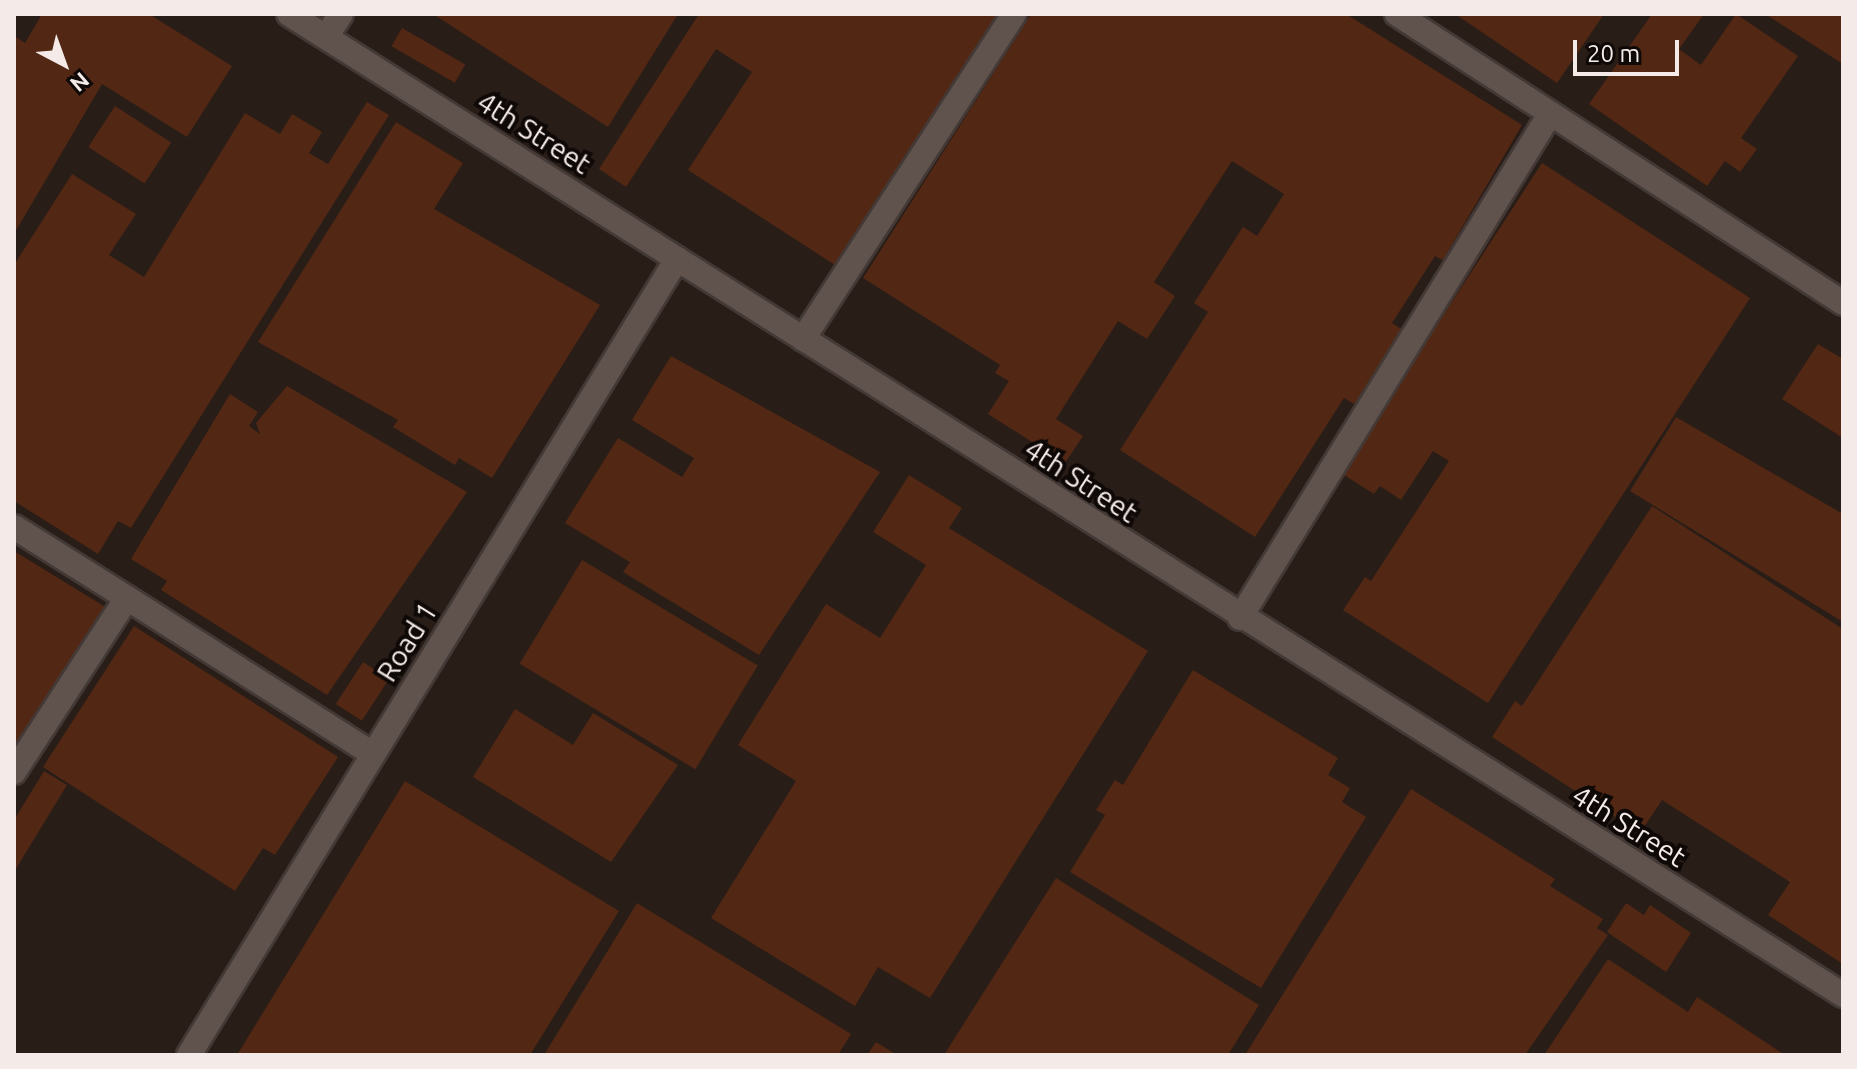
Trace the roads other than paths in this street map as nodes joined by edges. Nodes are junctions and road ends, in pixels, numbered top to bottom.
1 (289, 14) edge
2 (341, 14) edge
3 (1014, 14) edge
4 (1397, 14) edge
5 (326, 37) junction
6 (1550, 114) junction
7 (677, 259) junction
8 (1843, 303) edge
9 (803, 339) junction
10 (14, 527) edge
11 (127, 598) junction
12 (1240, 618) junction
13 (373, 754) junction
14 (14, 772) edge
15 (1843, 995) edge
16 (189, 1055) edge

1 - 5 street, 4th Street
2 - 5 street
3 - 9 street
4 - 6 street
5 - 7 street, 4th Street
6 - 8 street
6 - 12 street
7 - 9 street, 4th Street
7 - 13 street, Road 1
9 - 12 street, 4th Street
10 - 11 street
11 - 13 street
11 - 14 street
12 - 15 street, 4th Street
13 - 16 street, Road 1

